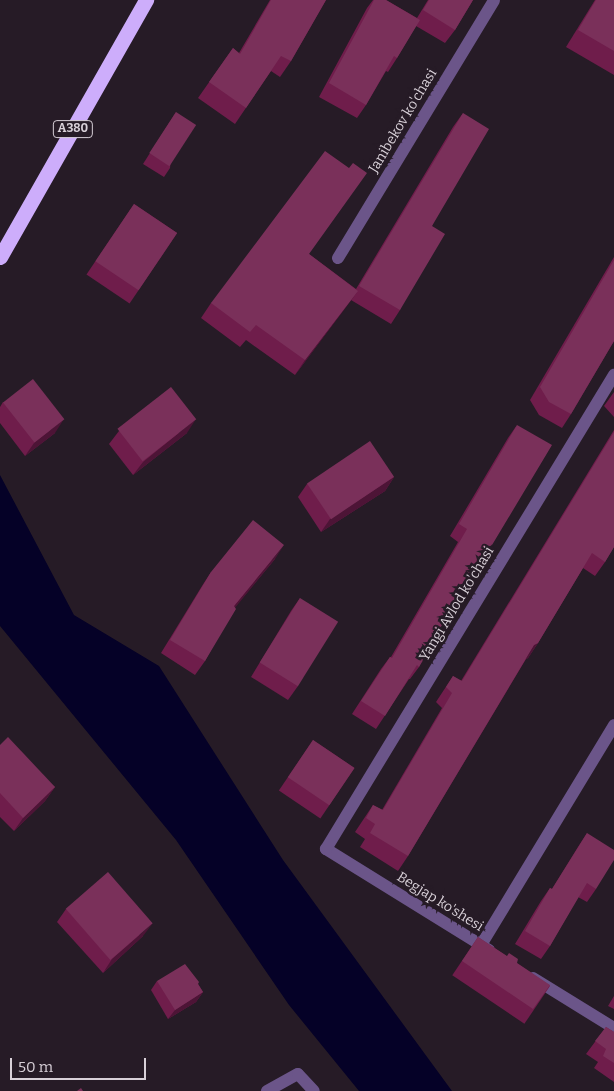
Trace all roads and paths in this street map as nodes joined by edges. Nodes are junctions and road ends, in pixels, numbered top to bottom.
1 (146, 0) edge
2 (494, 0) edge
3 (0, 257) edge
4 (338, 258) dead end
5 (614, 375) edge
6 (614, 725) edge
7 (326, 849) joint
8 (481, 945) junction
9 (498, 956) edge
10 (522, 971) edge
11 (614, 1028) edge
12 (268, 1091) edge
13 (314, 1091) edge

1 - 3 highway, A380
2 - 4 street, Janibekov ko'chasi
5 - 7 street, Yangi Avlod ko'chasi
6 - 8 street
7 - 8 street, Begjap ko'shesi
8 - 9 street, Begjap ko'shesi
10 - 11 street
12 - 13 street

